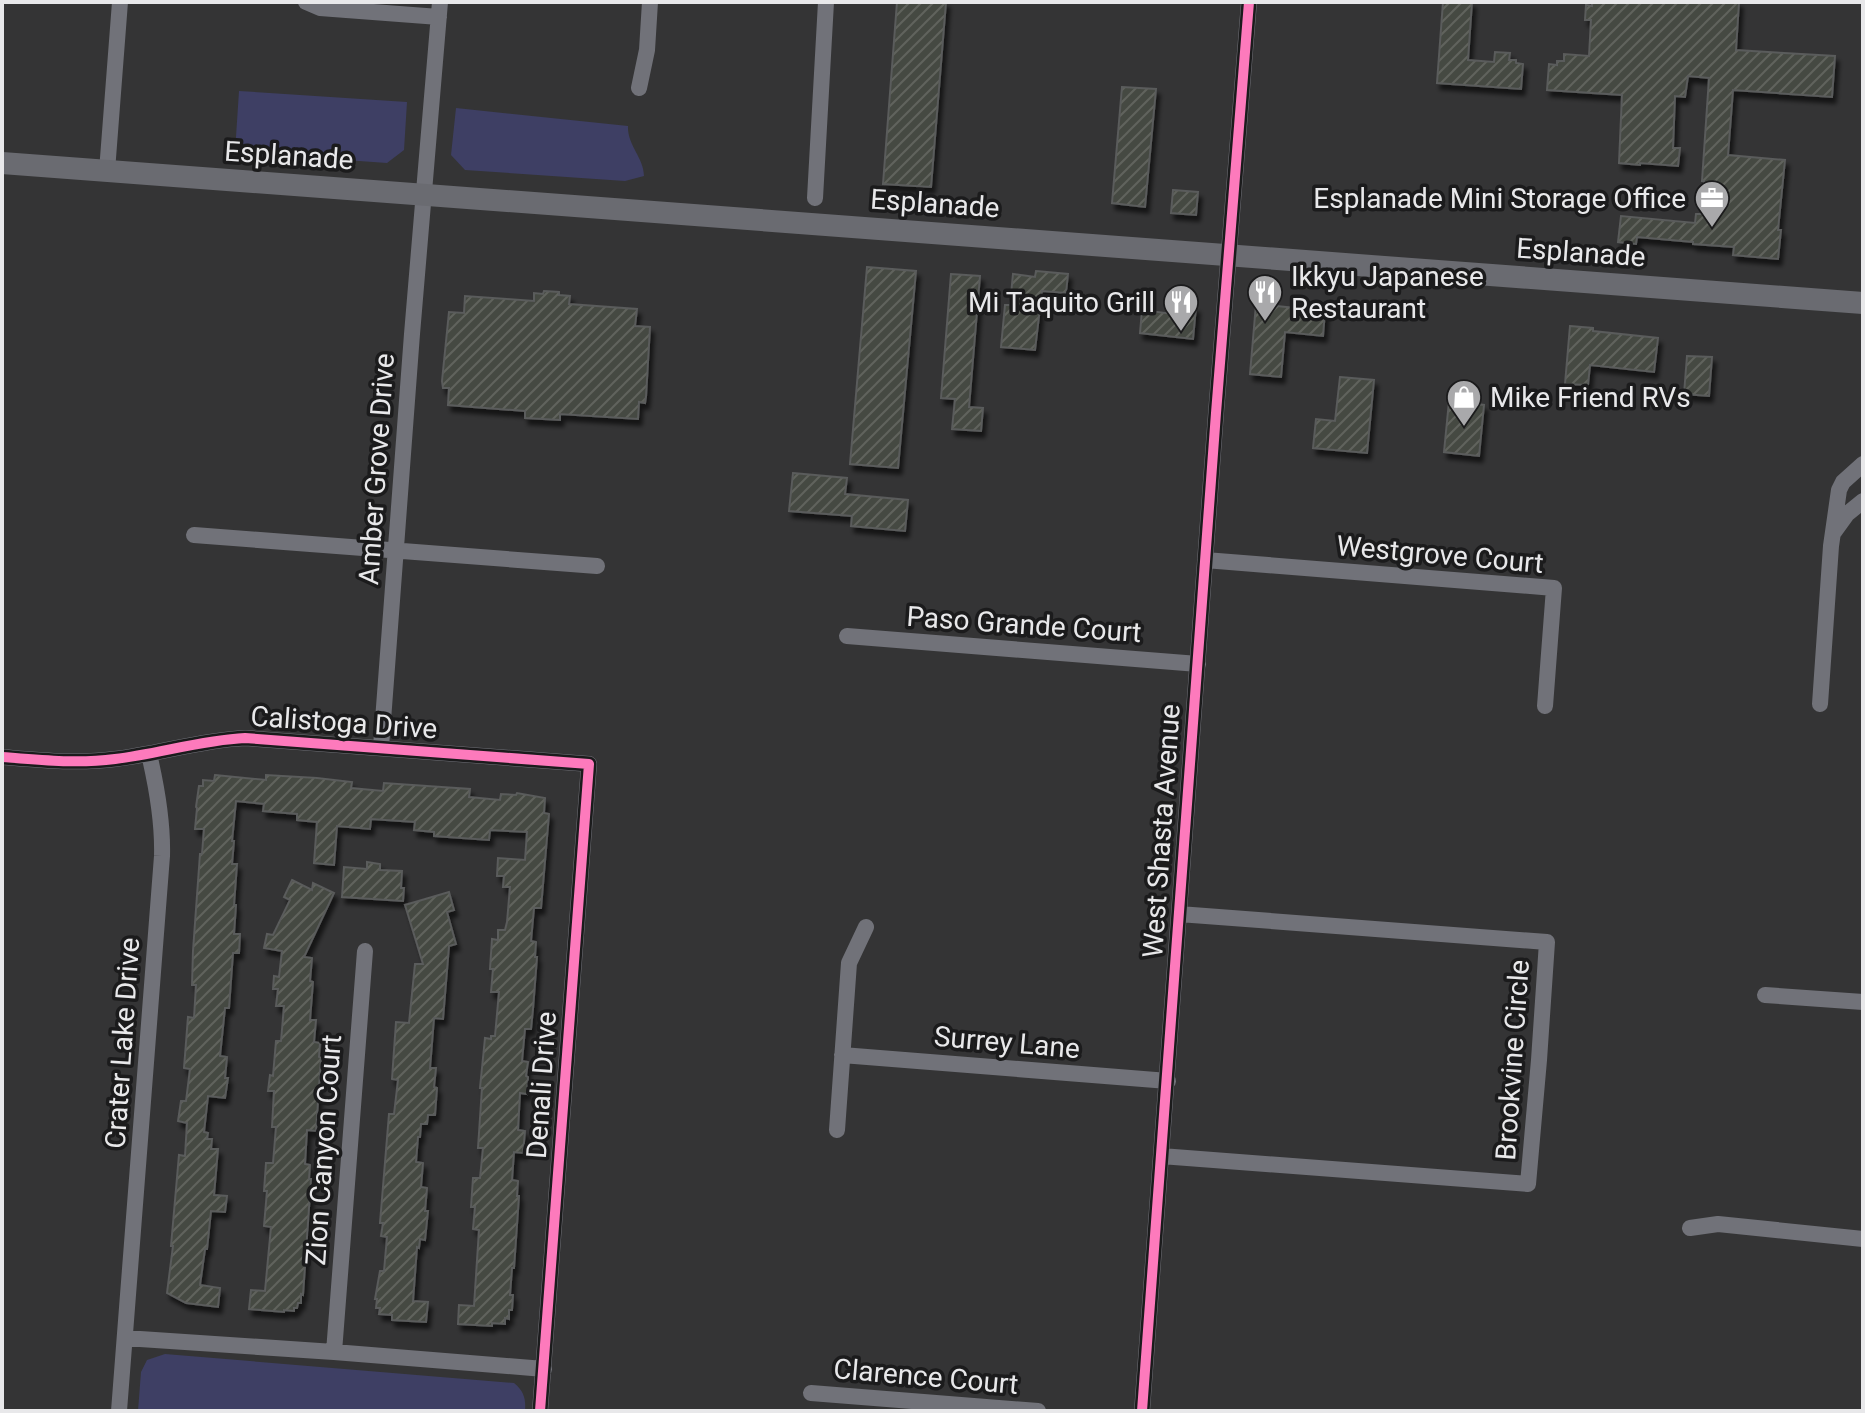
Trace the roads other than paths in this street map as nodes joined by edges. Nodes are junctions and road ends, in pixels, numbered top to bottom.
1 (120, 2) edge
2 (306, 2) edge
3 (650, 2) edge
4 (826, 2) edge
5 (1249, 2) edge
6 (440, 10) edge
7 (639, 88) dead end
8 (2, 163) edge
9 (107, 171) junction
10 (423, 195) junction
11 (815, 198) dead end
12 (1229, 255) junction
13 (1863, 303) edge
14 (1863, 464) edge
15 (1863, 483) edge
16 (1842, 486) junction
17 (1861, 502) edge
18 (194, 535) dead end
19 (1833, 535) junction
20 (395, 550) junction
21 (1205, 560) junction
22 (597, 566) dead end
23 (847, 636) dead end
24 (1198, 664) junction
25 (1820, 704) dead end
26 (1545, 706) dead end
27 (381, 747) junction
28 (149, 754) junction
29 (2, 757) edge
30 (589, 764) joint
31 (1179, 914) junction
32 (866, 927) dead end
33 (365, 951) dead end
34 (1765, 995) dead end
35 (1863, 1002) edge
36 (842, 1055) junction
37 (1168, 1081) junction
38 (837, 1130) dead end
39 (1161, 1156) junction
40 (1690, 1228) dead end
41 (1863, 1239) edge
42 (125, 1338) junction
43 (334, 1352) junction
44 (544, 1369) junction
45 (811, 1393) dead end
46 (119, 1411) edge
47 (540, 1411) edge
48 (1038, 1411) edge
49 (1142, 1411) edge

1 - 9 street
2 - 6 street
3 - 7 street
4 - 11 street
5 - 12 street, West Shasta Avenue
6 - 10 street, Amber Grove Drive
8 - 9 main road, Esplanade
9 - 10 main road, Esplanade
10 - 12 main road, Esplanade
10 - 20 street, Amber Grove Drive
12 - 13 main road, Esplanade
12 - 21 street, West Shasta Avenue
14 - 16 street
15 - 16 street
16 - 17 street
16 - 19 street
17 - 19 street
18 - 20 street
19 - 25 street
20 - 22 street
20 - 27 street, Amber Grove Drive
21 - 24 street, West Shasta Avenue
21 - 26 street, Westgrove Court
23 - 24 street, Paso Grande Court
24 - 31 street, West Shasta Avenue
27 - 28 street, Calistoga Drive
27 - 30 street, Calistoga Drive
28 - 29 street, Calistoga Drive
28 - 42 street, Crater Lake Drive
30 - 44 street, Denali Drive
31 - 37 street, West Shasta Avenue
31 - 39 street, Brookvine Circle
32 - 36 street
33 - 43 street, Zion Canyon Court
34 - 35 street
36 - 37 street, Surrey Lane
36 - 38 street
37 - 39 street, West Shasta Avenue
39 - 49 street, West Shasta Avenue
40 - 41 street
42 - 43 street
42 - 46 street, Crater Lake Drive
43 - 44 street
44 - 47 street, Denali Drive
45 - 48 street, Clarence Court

